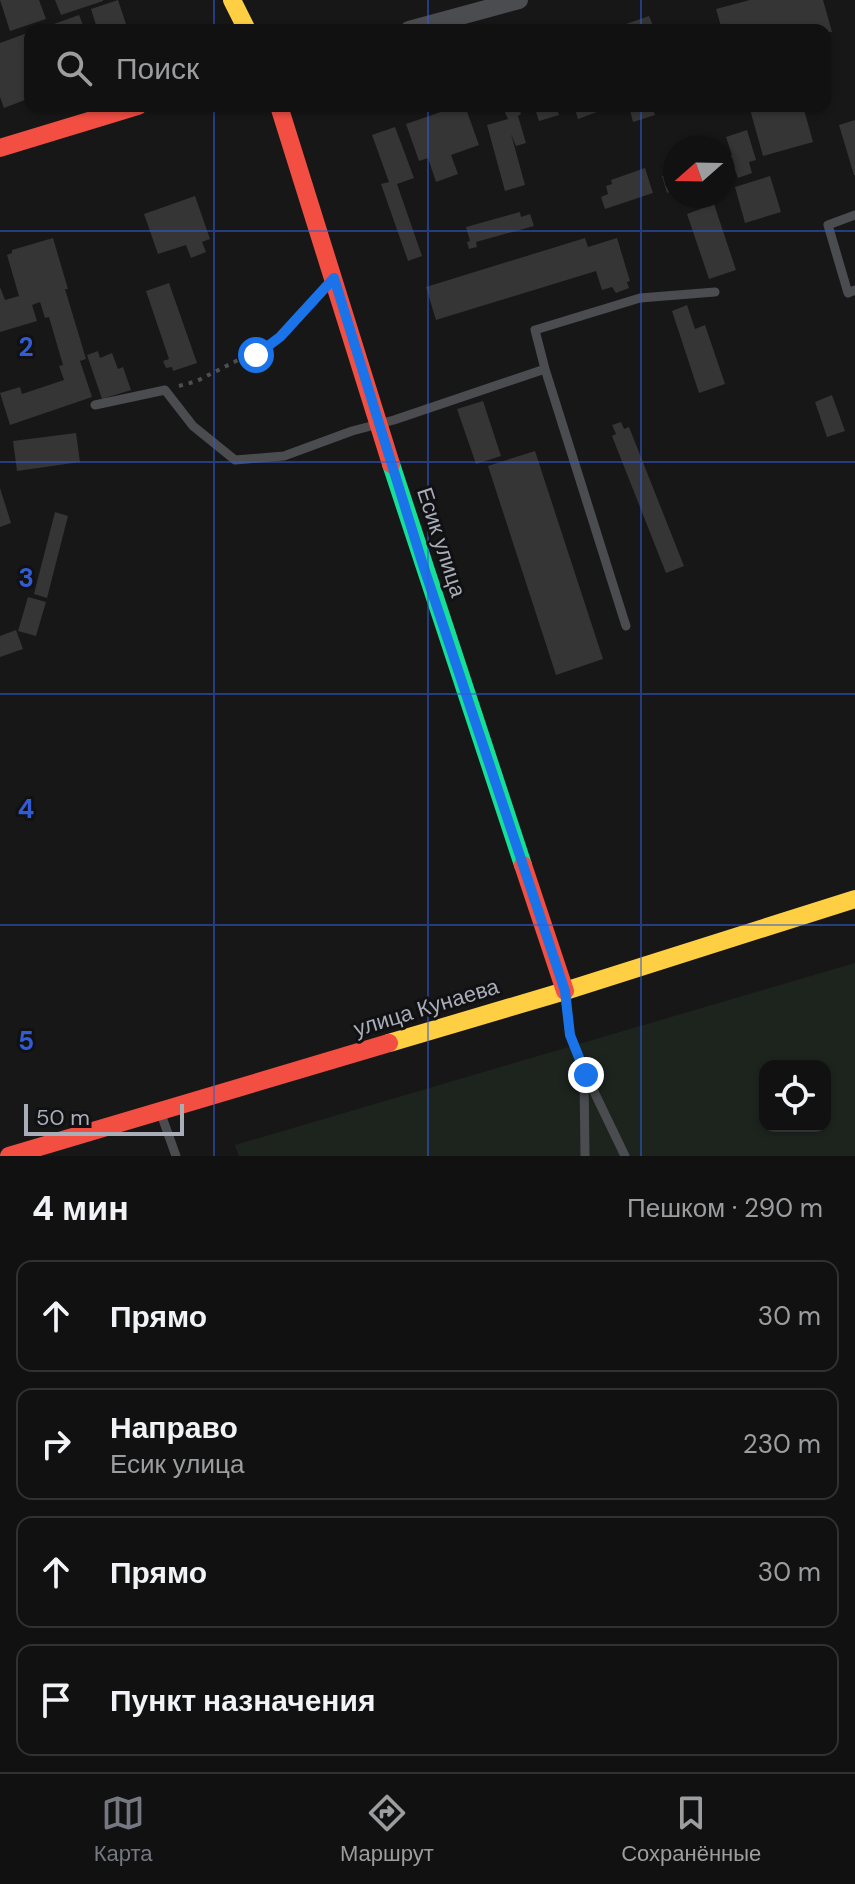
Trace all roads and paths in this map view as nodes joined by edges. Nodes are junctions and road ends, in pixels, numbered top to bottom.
1 (232, 0) edge
2 (519, 0) edge
3 (244, 24) edge
4 (431, 24) edge
5 (118, 112) edge
6 (281, 112) edge
7 (0, 148) edge
8 (855, 215) edge
9 (334, 278) junction
10 (855, 290) edge
11 (715, 292) dead end
12 (545, 369) junction
13 (165, 390) junction
14 (95, 405) dead end
15 (380, 422) junction
16 (626, 626) dead end
17 (855, 899) edge
18 (565, 991) junction
19 (584, 1068) junction
20 (161, 1112) junction
21 (9, 1156) edge
22 (176, 1156) edge
23 (585, 1156) edge
24 (625, 1156) edge

1 - 3 street
2 - 4 street
5 - 7 street
6 - 9 street, Есик улица
8 - 10 lane
9 - 13 path
9 - 15 street, Есик улица
11 - 12 lane
12 - 15 lane
12 - 16 lane
13 - 14 lane
13 - 15 lane
15 - 18 street, Есик улица
17 - 18 street, улица Кунаева
18 - 19 lane
18 - 20 street, улица Кунаева
19 - 23 lane
19 - 24 lane
20 - 21 street, улица Кунаева
20 - 22 lane

